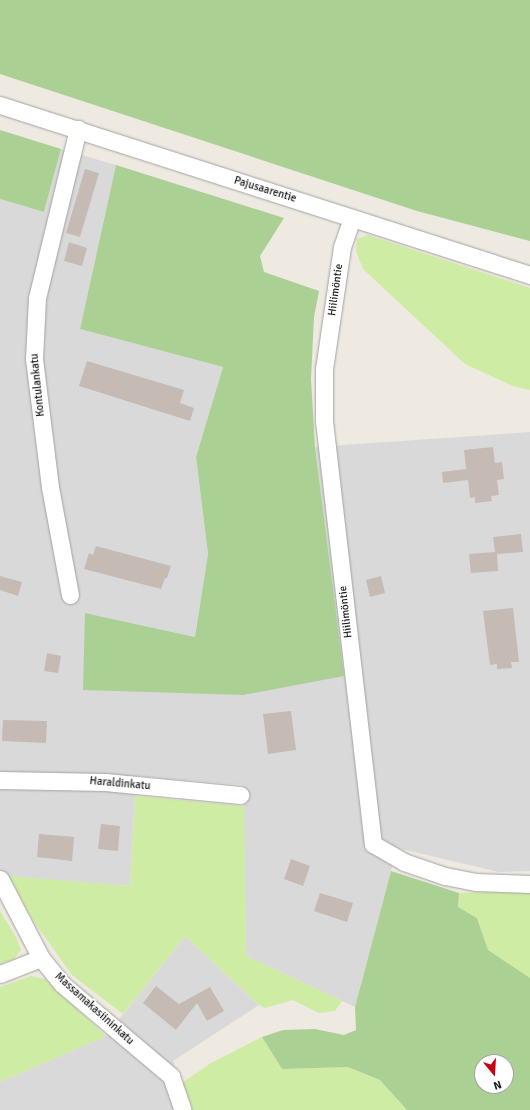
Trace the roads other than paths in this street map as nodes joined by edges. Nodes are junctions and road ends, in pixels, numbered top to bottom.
1 (0, 105) edge
2 (78, 130) junction
3 (352, 218) junction
4 (530, 275) edge
5 (70, 595) dead end
6 (0, 780) edge
7 (240, 795) dead end
8 (0, 879) edge
9 (530, 884) edge
10 (41, 958) junction
11 (0, 974) edge
12 (183, 1110) edge

1 - 2 street, Pajusaarentie
2 - 3 street, Pajusaarentie
2 - 5 street, Kontulankatu
3 - 4 street, Pajusaarentie
3 - 9 street, Hiilimöntie
6 - 7 street, Haraldinkatu
8 - 10 street, Massamakasiininkatu
10 - 11 street
10 - 12 street, Massamakasiininkatu

